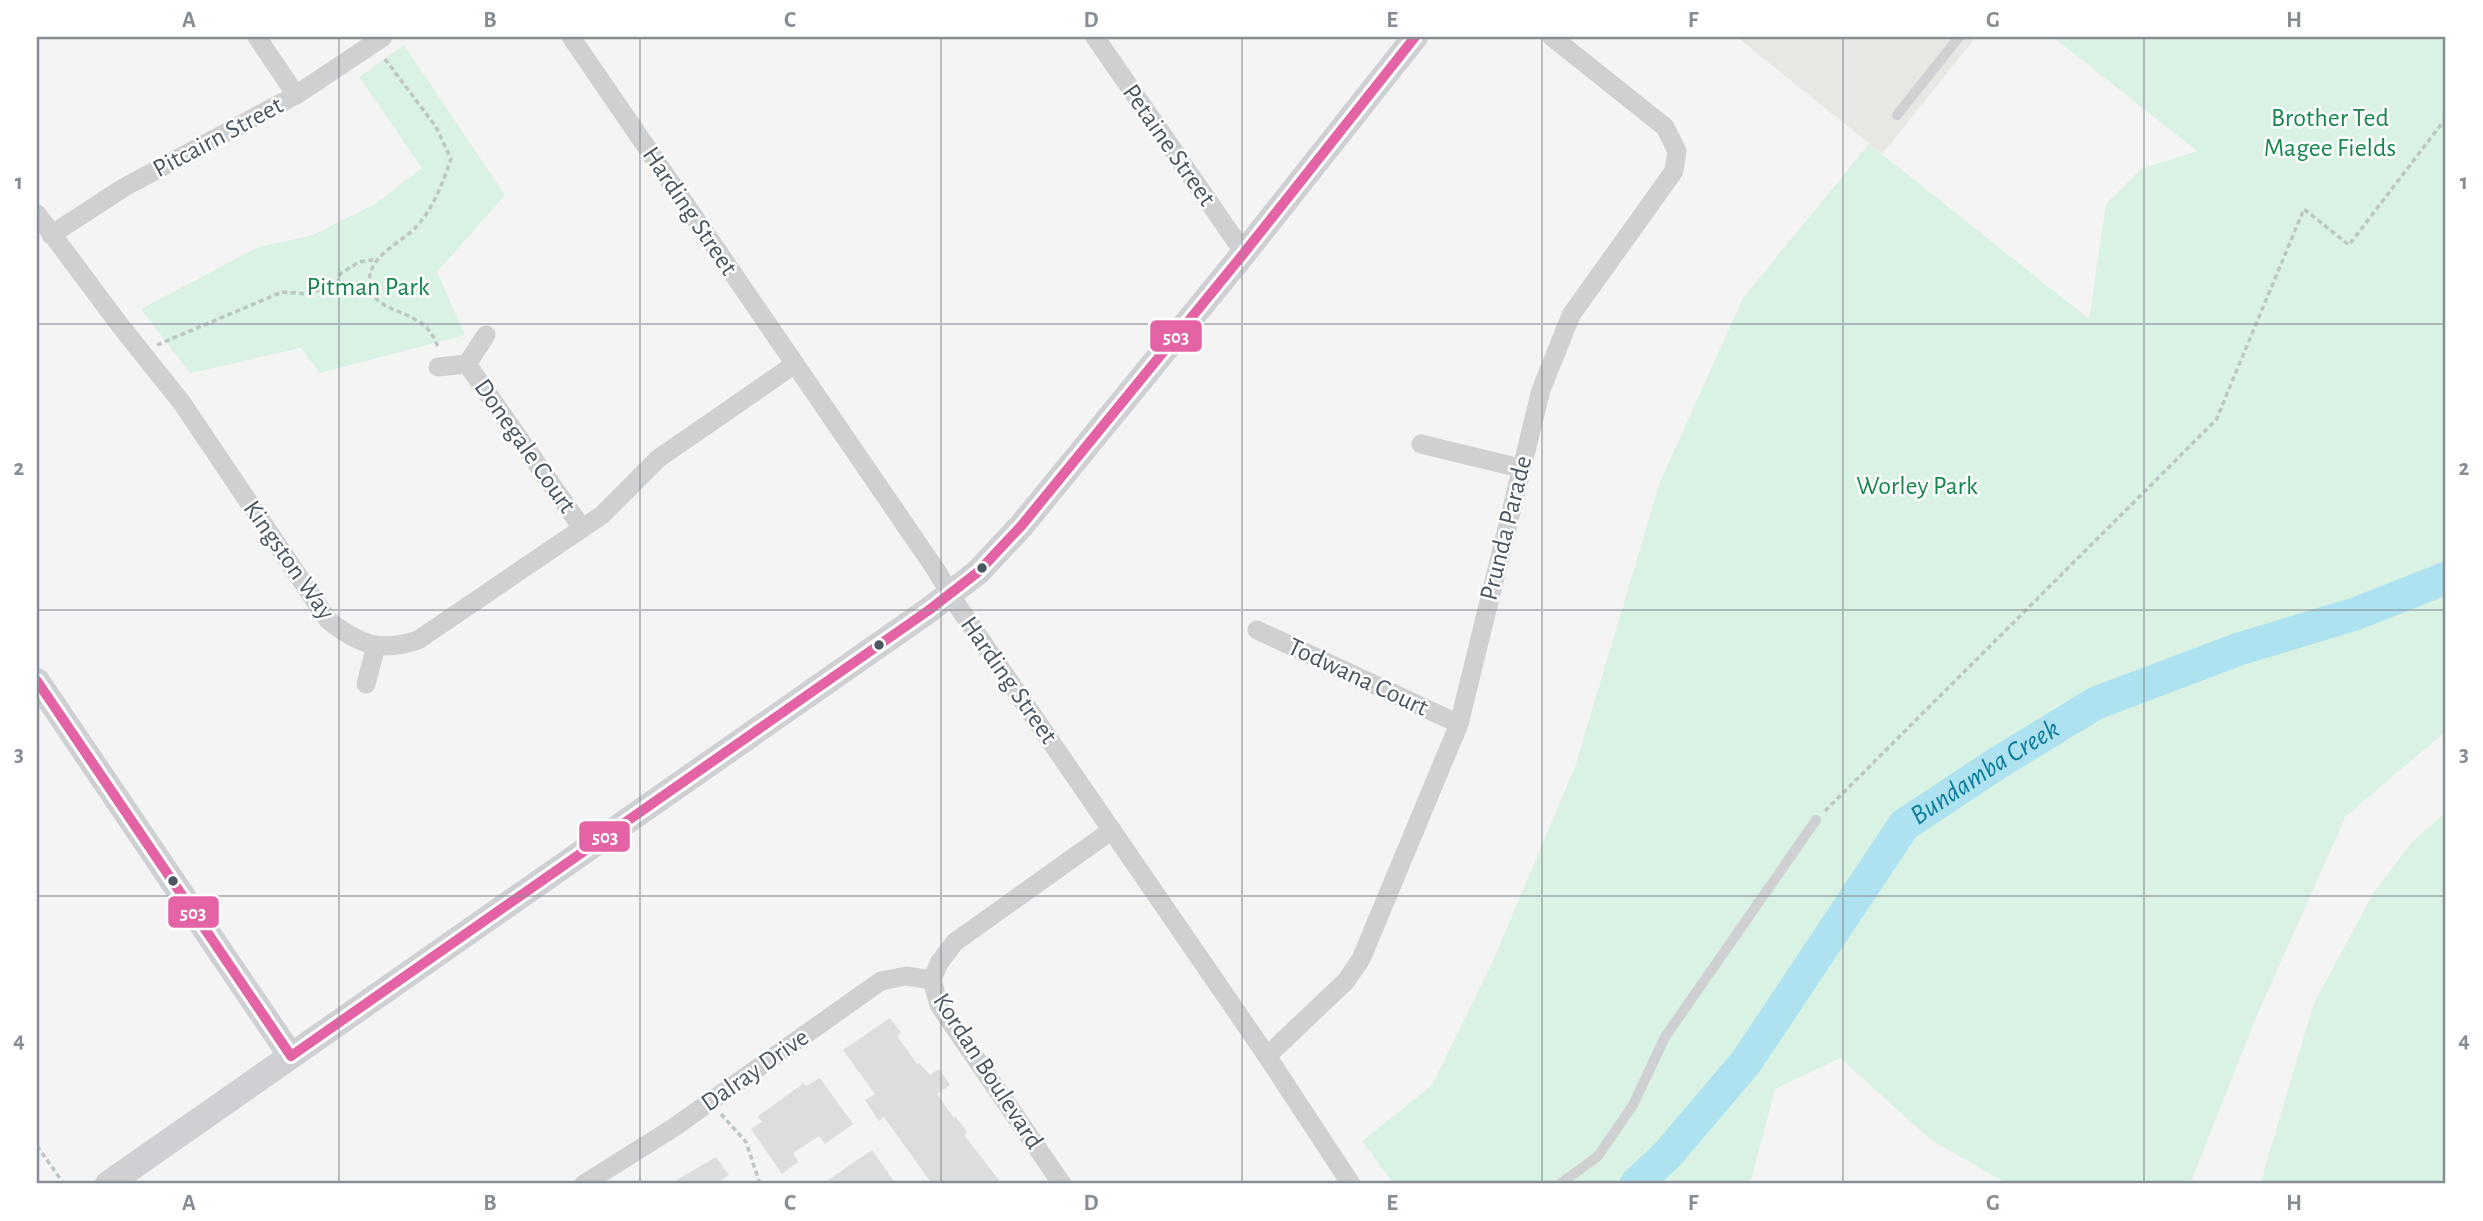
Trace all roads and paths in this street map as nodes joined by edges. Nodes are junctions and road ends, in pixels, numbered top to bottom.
1 (257, 37) edge
2 (571, 37) edge
3 (1095, 37) edge
4 (1415, 37) edge
5 (1552, 37) edge
6 (1959, 37) edge
7 (380, 39) edge
8 (296, 95) junction
9 (1897, 115) dead end
10 (2446, 118) edge
11 (37, 214) edge
12 (51, 235) junction
13 (1244, 253) junction
14 (377, 259) junction
15 (337, 284) junction
16 (370, 287) junction
17 (486, 335) dead end
18 (143, 353) junction
19 (467, 364) junction
20 (795, 364) junction
21 (438, 367) dead end
22 (1421, 444) dead end
23 (1520, 468) junction
24 (582, 528) junction
25 (951, 594) junction
26 (1257, 630) dead end
27 (376, 646) junction
28 (37, 681) edge
29 (366, 684) dead end
30 (1459, 724) junction
31 (1816, 820) joint
32 (1112, 830) junction
33 (932, 980) junction
34 (291, 1056) junction
35 (1267, 1056) junction
36 (711, 1102) junction
37 (37, 1146) edge
38 (64, 1184) edge
39 (108, 1184) edge
40 (584, 1184) edge
41 (760, 1184) edge
42 (1062, 1184) edge
43 (1351, 1184) edge
44 (1560, 1184) edge

1 - 8 street
2 - 20 street, Harding Street
3 - 13 street, Petaine Street
4 - 13 main road
5 - 23 street, Prunda Parade
6 - 9 lane
7 - 8 street, Pitcairn Street
7 - 14 path
8 - 12 street, Pitcairn Street
10 - 31 path
11 - 12 street, Kingston Way
12 - 18 street, Kingston Way
13 - 25 main road
14 - 15 path
14 - 16 path
15 - 16 path
15 - 18 path
16 - 19 path
17 - 19 street, Donegale Court
18 - 27 street, Kingston Way
19 - 21 street, Donegale Court
19 - 24 street, Donegale Court
20 - 24 street
20 - 25 street, Harding Street
22 - 23 street
23 - 30 street, Prunda Parade
24 - 27 street
25 - 32 street, Harding Street
25 - 34 main road
26 - 30 street, Todwana Court
27 - 29 street
28 - 34 main road
30 - 35 street, Prunda Parade
31 - 44 lane
32 - 33 street, Kordan Boulevard
32 - 35 street, Harding Street
33 - 36 street, Dalray Drive
33 - 42 street, Kordan Boulevard
34 - 39 main road
35 - 43 street, Harding Street
36 - 40 street, Dalray Drive
36 - 41 path
37 - 38 path

